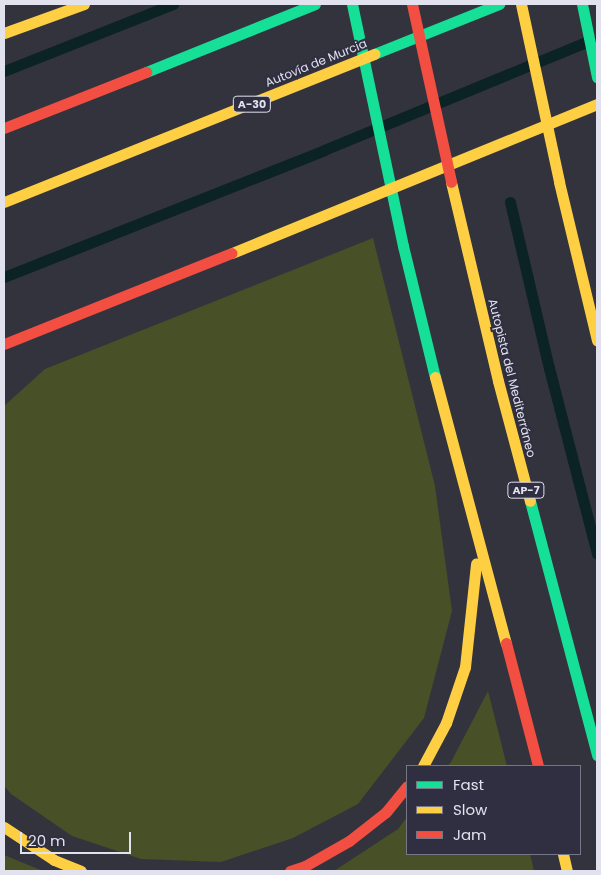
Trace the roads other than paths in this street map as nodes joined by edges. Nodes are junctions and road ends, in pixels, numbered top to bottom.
1 (84, 4) edge
2 (315, 4) edge
3 (352, 4) edge
4 (412, 4) edge
5 (499, 4) edge
6 (521, 4) edge
7 (582, 4) edge
8 (23, 13) dead end
9 (4, 33) edge
10 (597, 77) edge
11 (597, 104) edge
12 (4, 128) edge
13 (4, 202) edge
14 (34, 333) junction
15 (597, 340) edge
16 (4, 344) edge
17 (10, 355) dead end
18 (478, 540) junction
19 (597, 755) edge
20 (424, 765) edge
21 (538, 765) edge
22 (406, 787) edge
23 (4, 827) edge
24 (562, 855) edge
25 (81, 871) edge
26 (290, 871) edge
27 (567, 871) edge

1 - 8 highway
1 - 9 highway
2 - 12 highway
3 - 18 highway
4 - 19 highway, Autopista del Mediterráneo / AP-7
5 - 13 highway, Autovía de Murcia / A-30
6 - 15 highway
7 - 10 highway
11 - 14 highway
14 - 16 highway
14 - 17 highway
18 - 20 highway
18 - 21 highway
22 - 26 highway
23 - 25 highway
24 - 27 highway

